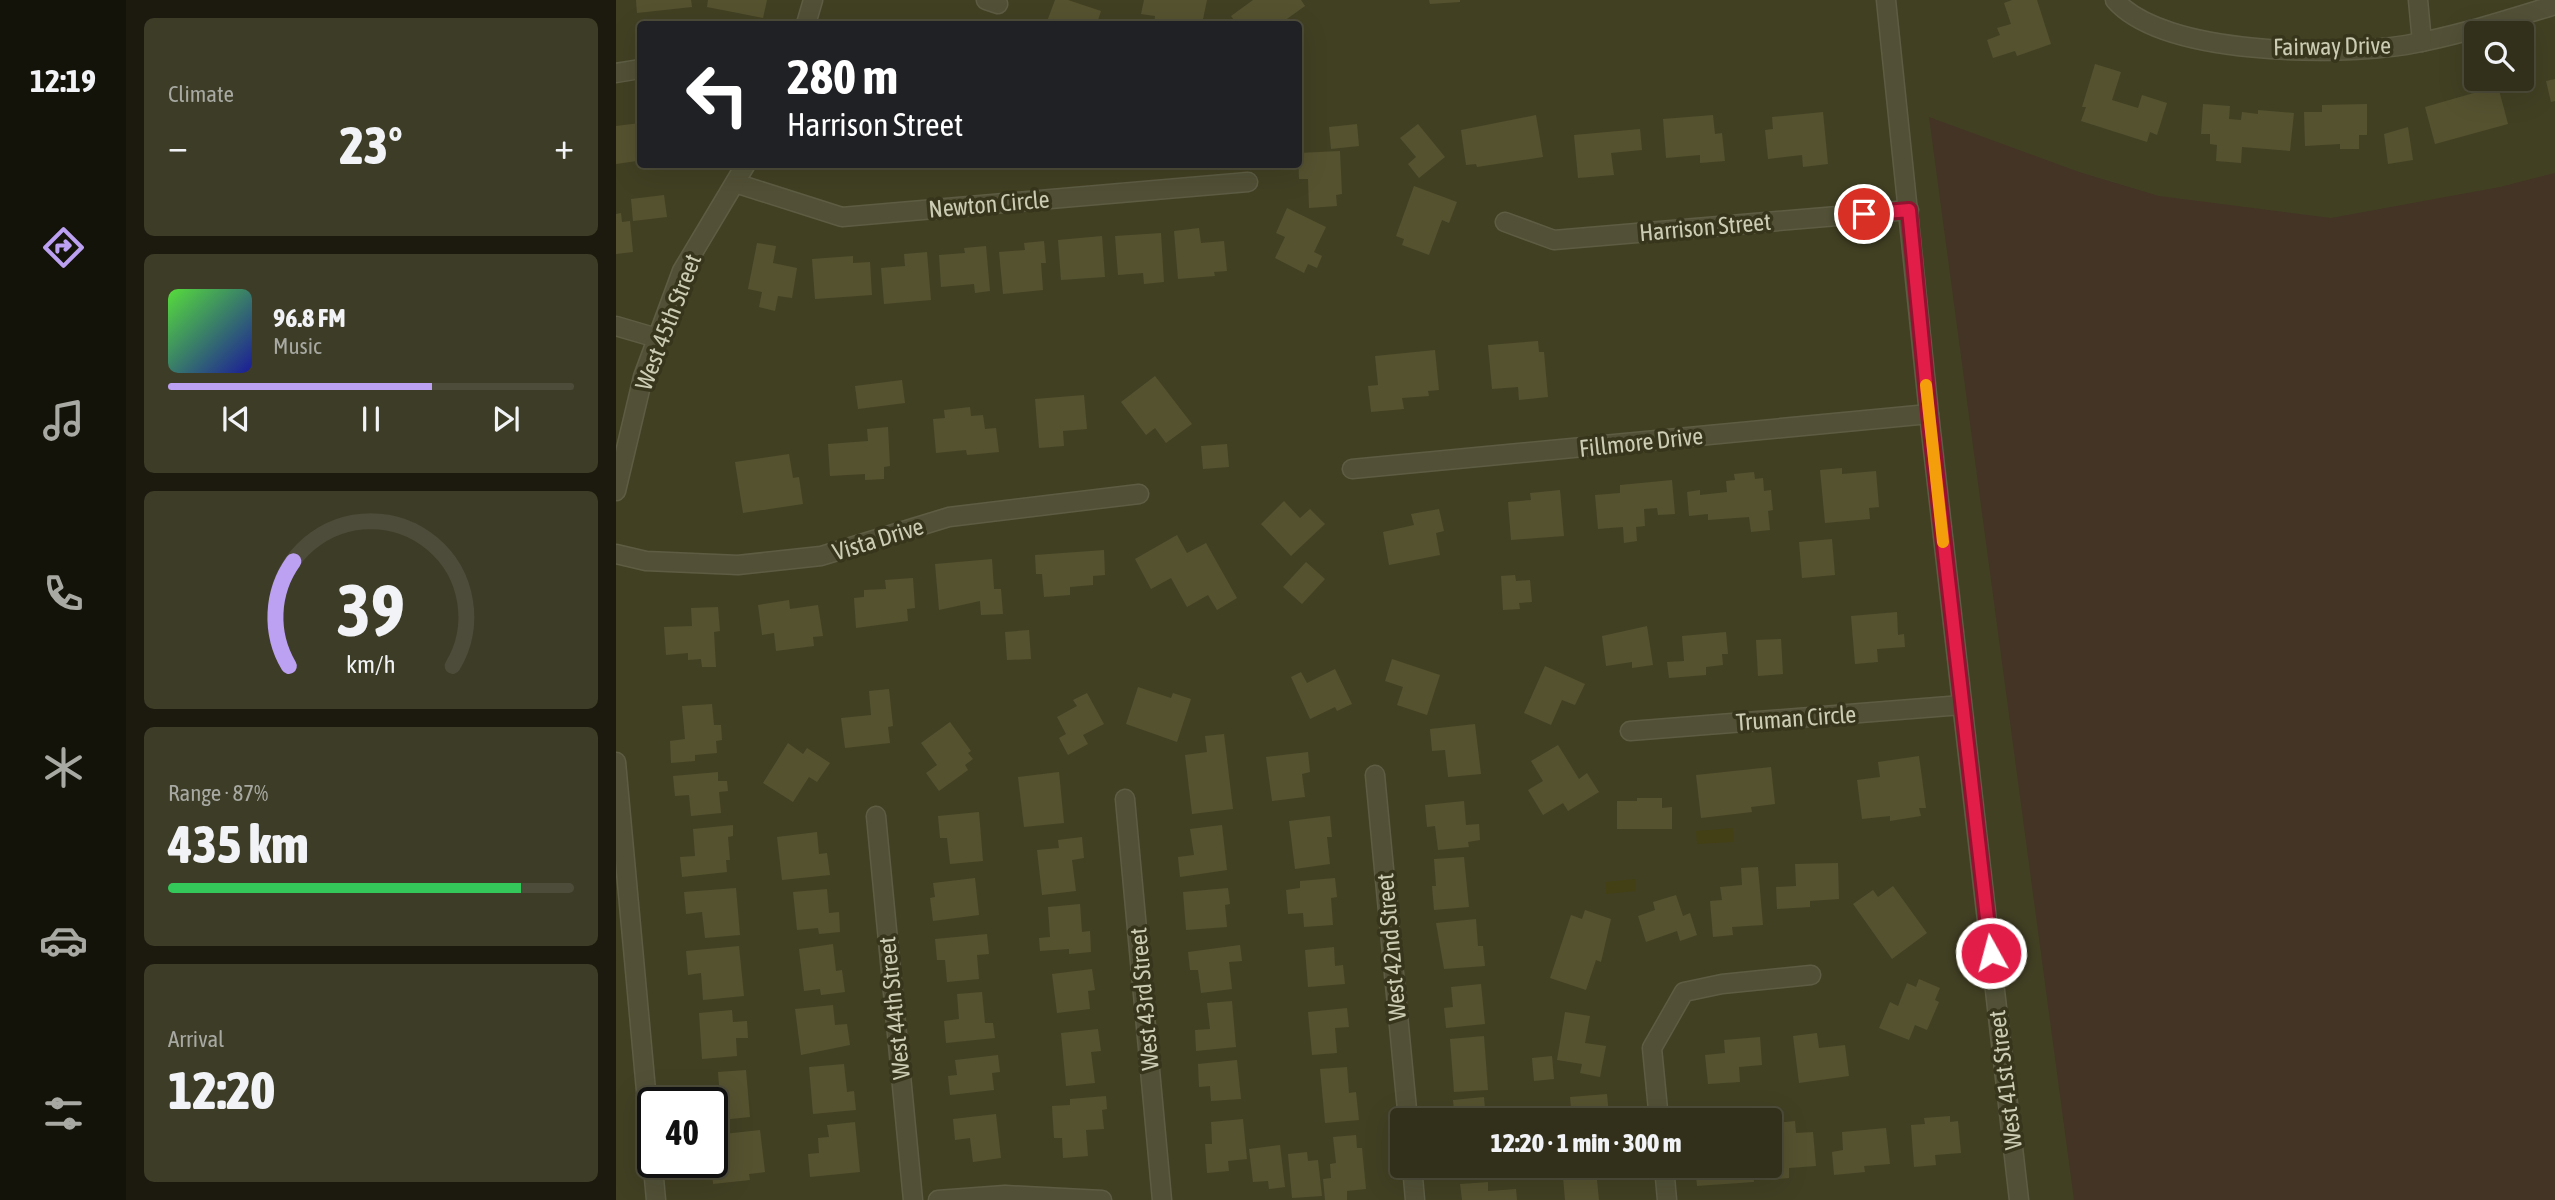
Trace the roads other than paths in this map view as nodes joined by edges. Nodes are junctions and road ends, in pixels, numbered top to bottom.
1 (813, 0) edge
2 (1886, 0) edge
3 (2115, 0) edge
4 (2418, 0) edge
5 (2555, 5) edge
6 (807, 21) edge
7 (2422, 42) junction
8 (637, 70) edge
9 (616, 73) edge
10 (744, 168) edge
11 (1248, 182) dead end
12 (735, 183) junction
13 (1909, 210) junction
14 (1505, 222) dead end
15 (616, 326) edge
16 (657, 338) junction
17 (1929, 414) junction
18 (1352, 469) dead end
19 (616, 491) edge
20 (1139, 494) dead end
21 (616, 554) edge
22 (1962, 705) junction
23 (1630, 732) dead end
24 (616, 762) edge
25 (1375, 775) dead end
26 (1125, 799) dead end
27 (618, 811) edge
28 (876, 816) dead end
29 (1811, 975) dead end
30 (1407, 1108) edge
31 (1658, 1108) edge
32 (1413, 1178) edge
33 (1665, 1178) edge
34 (656, 1200) edge
35 (913, 1200) edge
36 (938, 1200) edge
37 (1102, 1200) edge
38 (1162, 1200) edge
39 (1415, 1200) edge
40 (1667, 1200) edge
41 (2019, 1200) edge

1 - 6 street
2 - 13 street, West 41st Street
3 - 7 street, Fairway Drive
4 - 7 street
5 - 7 street, Fairway Drive
8 - 9 street
10 - 12 street, West 45th Street
11 - 12 street, Newton Circle
12 - 16 street, West 45th Street
13 - 14 street, Harrison Street
13 - 17 street, West 41st Street
15 - 16 street
16 - 19 street, West 45th Street
17 - 18 street, Fillmore Drive
17 - 22 street, West 41st Street
20 - 21 street, Vista Drive
22 - 23 street, Truman Circle
22 - 41 street, West 41st Street
24 - 27 street
25 - 30 street, West 42nd Street
26 - 38 street, West 43rd Street
27 - 34 street
28 - 35 street, West 44th Street
29 - 31 street
32 - 39 street
33 - 40 street
36 - 37 street

